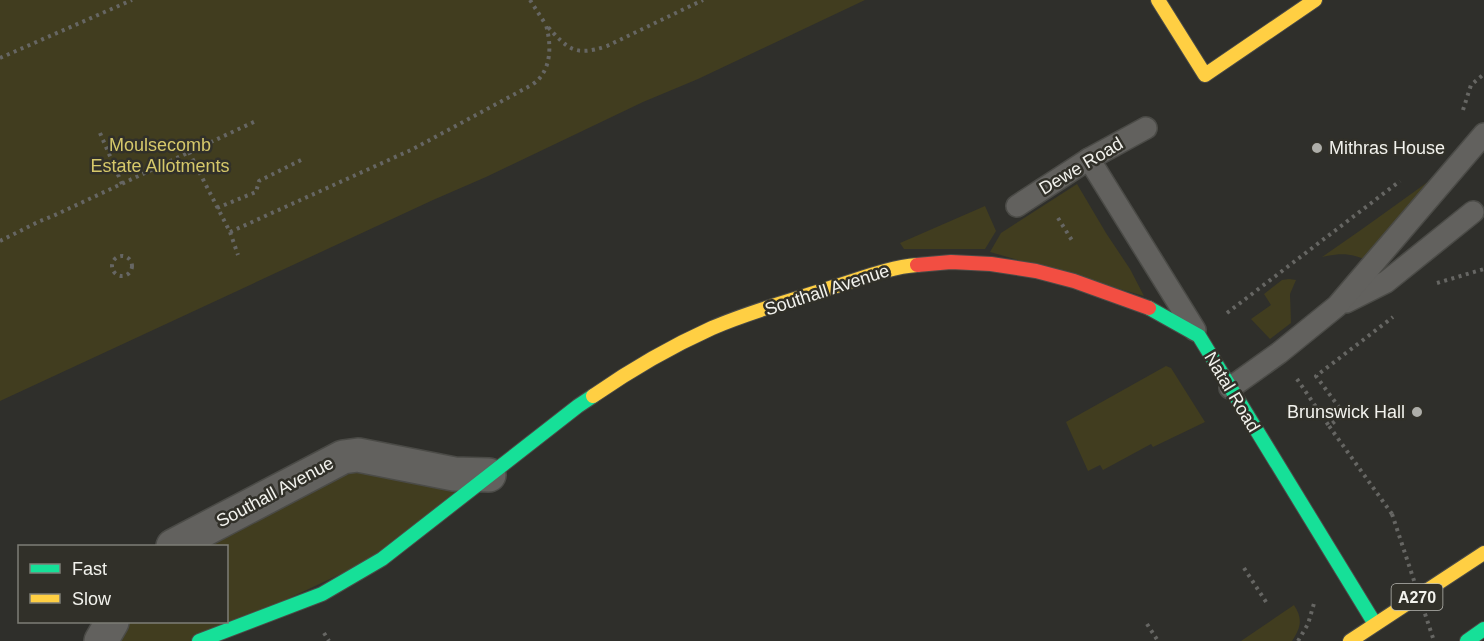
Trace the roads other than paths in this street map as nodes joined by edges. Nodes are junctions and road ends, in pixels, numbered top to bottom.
1 (1158, 0) edge
2 (1315, 0) edge
3 (1146, 128) dead end
4 (1484, 134) edge
5 (1089, 159) junction
6 (1017, 206) dead end
7 (1473, 212) dead end
8 (1337, 306) junction
9 (1199, 336) junction
10 (1230, 388) junction
11 (489, 475) junction
12 (174, 545) edge
13 (1484, 553) edge
14 (111, 623) edge
15 (1375, 624) junction
16 (1484, 628) edge
17 (101, 641) edge
18 (199, 641) edge
19 (1350, 641) edge
20 (1467, 641) edge

1 - 2 street
3 - 5 lane, Dewe Road
4 - 8 lane
5 - 6 lane, Dewe Road
5 - 9 lane, Natal Road
7 - 8 lane
8 - 10 lane
9 - 10 street, Natal Road
9 - 11 street, Southall Avenue
10 - 15 street, Natal Road
11 - 12 street, Southall Avenue
11 - 18 street, Southall Avenue
13 - 15 street, A270
14 - 17 street
15 - 19 street, A270
16 - 20 street

